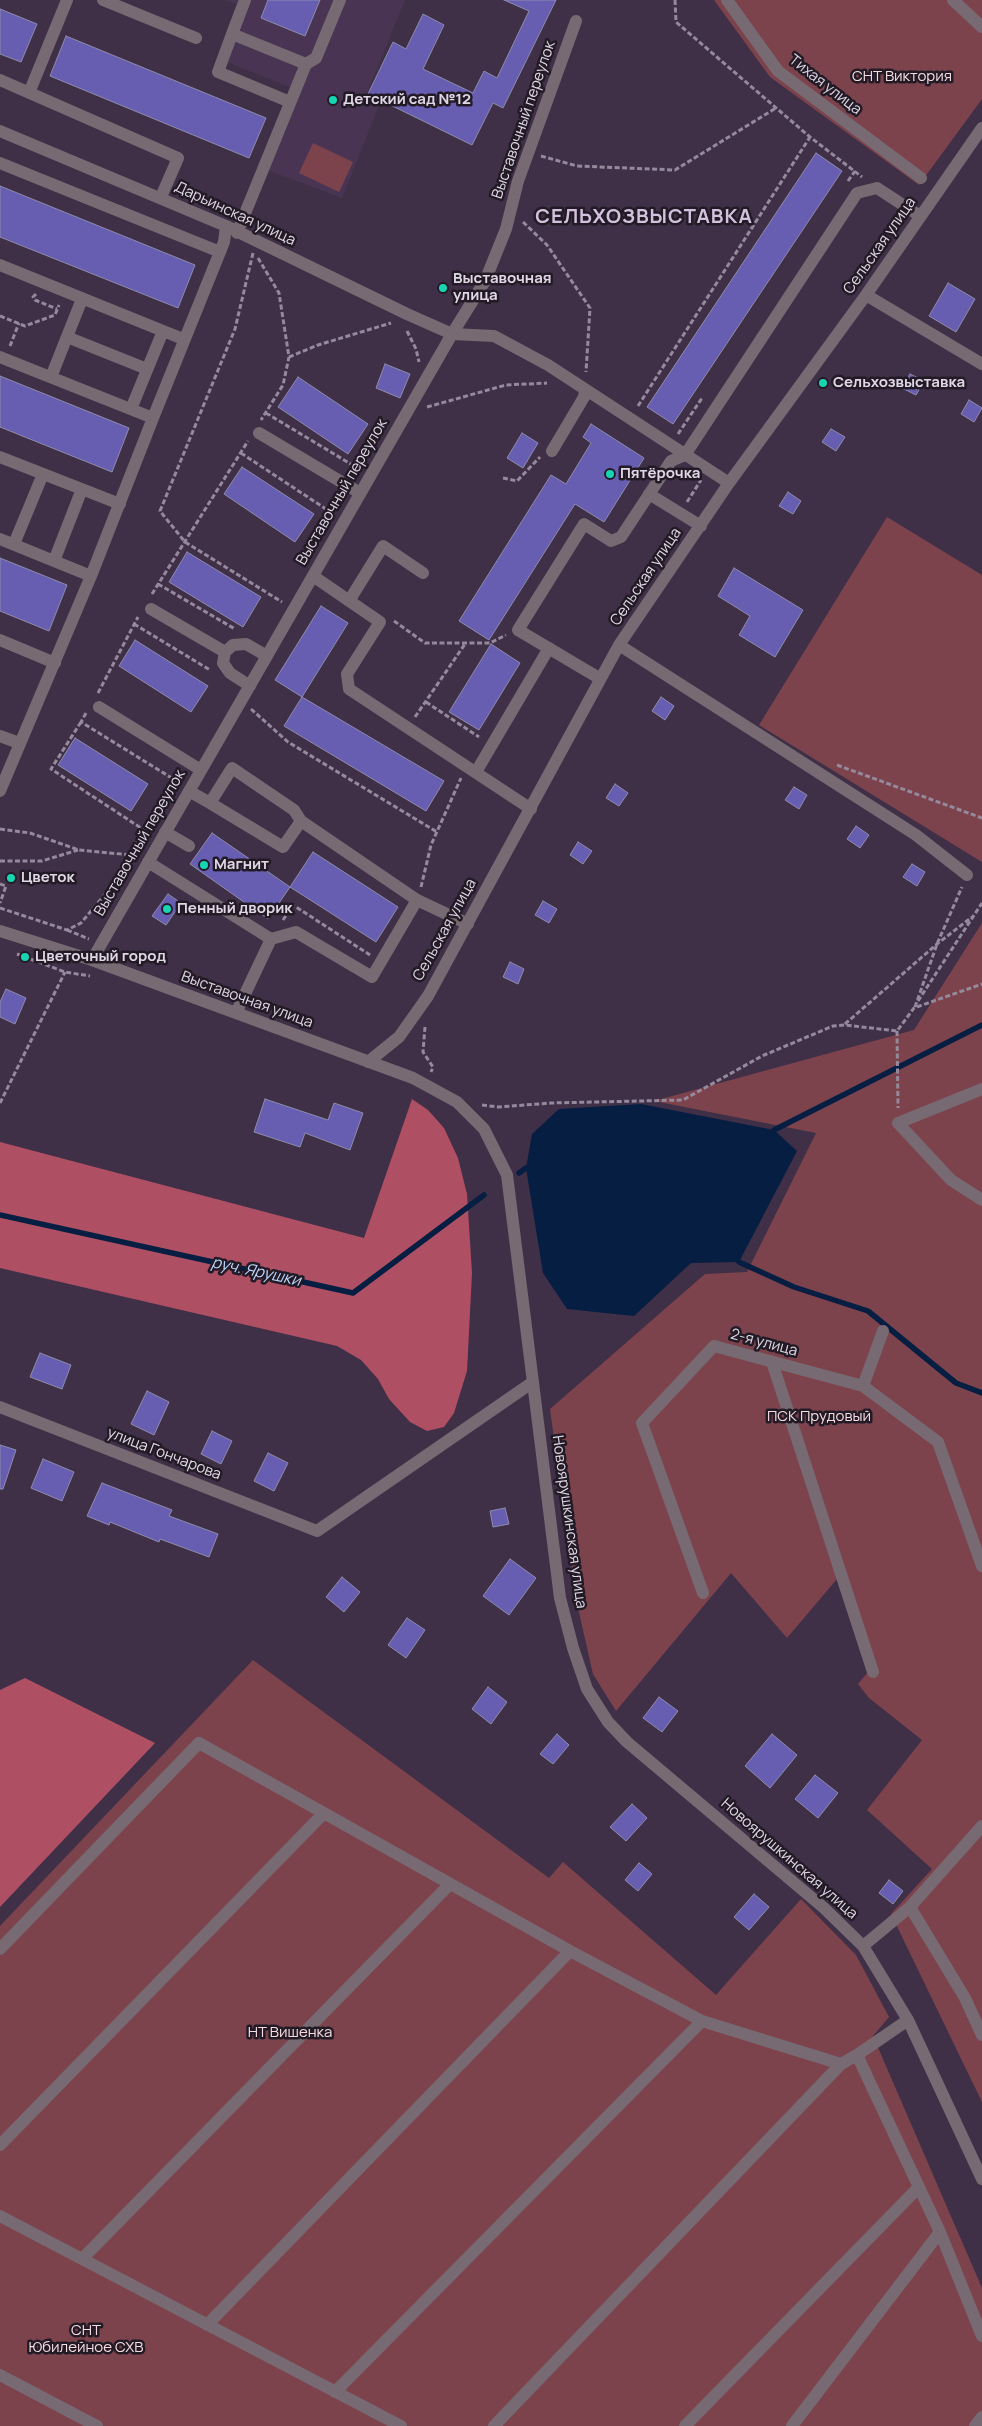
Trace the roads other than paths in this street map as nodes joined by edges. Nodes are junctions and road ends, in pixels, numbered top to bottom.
1 (67, 0) edge
2 (103, 0) edge
3 (245, 0) edge
4 (340, 0) edge
5 (727, 0) edge
6 (953, 0) edge
7 (576, 21) dead end
8 (982, 27) edge
9 (232, 34) junction
10 (196, 38) dead end
11 (306, 64) junction
12 (0, 80) edge
13 (29, 93) junction
14 (290, 102) junction
15 (982, 128) edge
16 (0, 131) edge
17 (0, 163) edge
18 (921, 178) dead end
19 (160, 197) junction
20 (920, 216) junction
21 (230, 232) junction
22 (220, 252) junction
23 (0, 266) edge
24 (866, 295) junction
25 (82, 299) junction
26 (163, 331) junction
27 (452, 334) junction
28 (67, 337) junction
29 (183, 339) junction
30 (0, 357) edge
31 (982, 364) edge
32 (147, 369) junction
33 (51, 377) junction
34 (586, 390) junction
35 (131, 409) junction
36 (153, 418) junction
37 (257, 430) road end
38 (552, 451) road end
39 (686, 455) junction
40 (0, 457) edge
41 (43, 474) junction
42 (729, 484) junction
43 (82, 489) junction
44 (357, 491) junction
45 (649, 494) junction
46 (120, 504) junction
47 (701, 526) junction
48 (0, 539) edge
49 (14, 544) junction
50 (54, 561) junction
51 (423, 573) dead end
52 (91, 576) junction
53 (313, 576) junction
54 (348, 601) junction
55 (150, 605) road end
56 (0, 640) edge
57 (619, 645) junction
58 (549, 648) junction
59 (225, 652) junction
60 (267, 656) junction
61 (55, 663) junction
62 (599, 678) junction
63 (247, 691) junction
64 (99, 707) dead end
65 (0, 736) edge
66 (19, 744) junction
67 (471, 769) junction
68 (201, 770) junction
69 (0, 791) edge
70 (189, 791) junction
71 (210, 803) junction
72 (531, 809) junction
73 (301, 821) junction
74 (163, 836) junction
75 (189, 846) dead end
76 (148, 862) junction
77 (967, 875) road end
78 (417, 900) junction
79 (468, 924) junction
80 (0, 931) edge
81 (271, 939) junction
82 (92, 960) junction
83 (236, 1013) junction
84 (368, 1062) junction
85 (982, 1090) edge
86 (982, 1200) edge
87 (883, 1331) dead end
88 (772, 1362) junction
89 (533, 1382) junction
90 (862, 1386) junction
91 (0, 1407) edge
92 (982, 1566) edge
93 (703, 1593) dead end
94 (873, 1672) dead end
95 (324, 1813) junction
96 (982, 1826) edge
97 (450, 1884) junction
98 (910, 1907) junction
99 (863, 1946) junction
100 (0, 1950) edge
101 (570, 1951) junction
102 (702, 2020) junction
103 (908, 2020) junction
104 (982, 2035) edge
105 (857, 2055) junction
106 (841, 2064) junction
107 (0, 2146) edge
108 (982, 2179) edge
109 (919, 2187) junction
110 (0, 2216) edge
111 (940, 2232) junction
112 (82, 2259) junction
113 (207, 2325) junction
114 (982, 2336) edge
115 (0, 2374) edge
116 (335, 2392) junction
117 (982, 2417) edge
118 (97, 2426) edge
119 (401, 2426) edge
120 (494, 2426) edge
121 (685, 2426) edge
122 (792, 2426) edge
123 (975, 2426) edge

1 - 13 street
2 - 10 street
3 - 9 street
4 - 11 street
5 - 18 street, Тихая улица
6 - 8 street
7 - 27 street, Выставочный переулок
9 - 11 street
9 - 14 street
11 - 14 street
12 - 13 street
13 - 19 street
14 - 21 street
15 - 20 street, Сельская улица
16 - 19 street, Дарьинская улица
17 - 22 street
19 - 21 street, Дарьинская улица
20 - 24 street, Сельская улица
20 - 39 street
21 - 22 street
21 - 27 street, Дарьинская улица
22 - 29 street
23 - 25 street
24 - 31 street
24 - 42 street, Сельская улица
25 - 26 street
25 - 28 street
26 - 29 street
26 - 32 street
27 - 34 street
27 - 44 street, Выставочный переулок
28 - 32 street
28 - 33 street
29 - 36 street
30 - 33 street
32 - 35 street
33 - 35 street
34 - 38 street
34 - 39 street
35 - 36 street
36 - 46 street
37 - 44 street
39 - 42 street
39 - 45 street
40 - 41 street
41 - 43 street
41 - 49 street
42 - 47 street, Сельская улица
43 - 46 street
43 - 50 street
44 - 53 street, Выставочный переулок
45 - 47 street
45 - 58 street
46 - 52 street
47 - 57 street, Сельская улица
48 - 49 street
49 - 50 street
50 - 52 street
51 - 54 street
52 - 61 street
53 - 54 street
53 - 60 street, Выставочный переулок
54 - 67 street
55 - 59 street
56 - 61 street
57 - 62 street, Сельская улица
57 - 77 street
58 - 62 street
58 - 67 street
59 - 60 street
59 - 63 street
60 - 63 street, Выставочный переулок
61 - 66 street
62 - 72 street, Сельская улица
63 - 68 street, Выставочный переулок
64 - 68 street
65 - 66 street
66 - 69 street
67 - 72 street
68 - 70 street, Выставочный переулок
70 - 71 street
70 - 74 street, Выставочный переулок
71 - 73 street
71 - 73 street
72 - 79 street, Сельская улица
73 - 78 street
74 - 75 street
74 - 76 street, Выставочный переулок
76 - 81 street
76 - 82 street, Выставочный переулок
78 - 79 street
78 - 81 street
79 - 84 street, Сельская улица
80 - 82 street, Выставочная улица
81 - 83 street
82 - 83 street, Выставочная улица
83 - 84 street, Выставочная улица
84 - 89 street, Новоярушкинская улица
85 - 86 street
87 - 90 street
88 - 90 street, 2-я улица
88 - 93 street, 2-я улица
88 - 94 street
89 - 91 street, улица Гончарова
89 - 99 street, Новоярушкинская улица
90 - 92 street, 2-я улица
95 - 97 street
95 - 100 street
95 - 107 street
96 - 98 street
97 - 101 street
97 - 112 street
98 - 99 street
98 - 104 street
99 - 103 street, Новоярушкинская улица
101 - 102 street
101 - 113 street
102 - 106 street
102 - 116 street
103 - 105 street
103 - 108 street, Новоярушкинская улица
105 - 106 street
105 - 109 street
106 - 120 street
109 - 111 street
109 - 121 street
110 - 112 street
111 - 114 street
111 - 122 street
112 - 113 street
113 - 116 street
115 - 118 street
116 - 119 street
117 - 123 street

